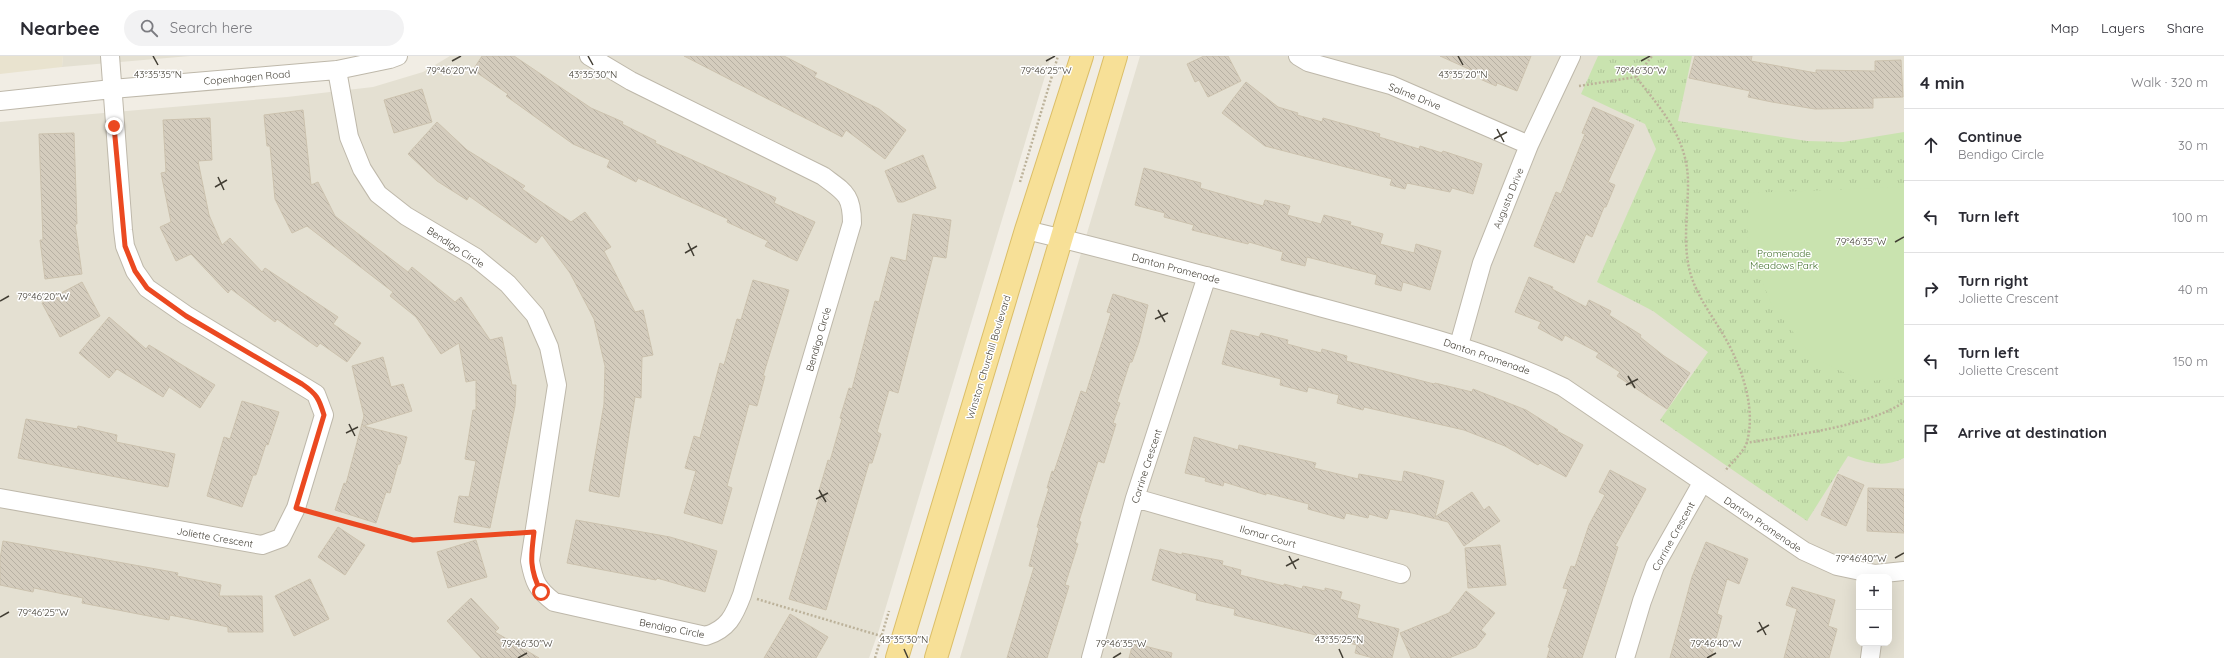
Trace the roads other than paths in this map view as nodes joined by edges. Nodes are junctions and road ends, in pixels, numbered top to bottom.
1 (110, 56) edge
2 (398, 56) edge
3 (589, 56) edge
4 (1082, 56) edge
5 (1116, 56) edge
6 (1298, 56) edge
7 (1571, 56) edge
8 (337, 70) junction
9 (112, 89) junction
10 (0, 101) edge
11 (1529, 145) junction
12 (1026, 230) junction
13 (1062, 238) junction
14 (1207, 276) junction
15 (1459, 345) junction
16 (1702, 483) junction
17 (0, 498) edge
18 (1135, 498) junction
19 (1904, 571) edge
20 (1401, 574) dead end
21 (1867, 574) edge
22 (1887, 574) edge
23 (1872, 646) edge
24 (897, 658) edge
25 (936, 658) edge
26 (1091, 658) edge
27 (1625, 658) edge
28 (1870, 658) edge

1 - 9 street, Joliette Crescent
2 - 8 street, Copenhagen Road
3 - 8 street, Bendigo Circle
4 - 12 main road, Winston Churchill Boulevard
5 - 13 main road
6 - 11 street, Salme Drive
7 - 11 street, Augusta Drive
8 - 9 street, Copenhagen Road
9 - 10 street, Copenhagen Road
9 - 17 street, Joliette Crescent
11 - 15 street, Augusta Drive
12 - 13 street, Danton Promenade
12 - 24 main road, Winston Churchill Boulevard
13 - 14 street, Danton Promenade
13 - 25 main road
14 - 15 street, Danton Promenade
14 - 18 street, Corrine Crescent
15 - 16 street, Danton Promenade
16 - 21 street, Danton Promenade
16 - 27 street, Corrine Crescent
18 - 20 street, Ilomar Court
18 - 26 street, Corrine Crescent
19 - 22 street, Danton Promenade
23 - 28 street

